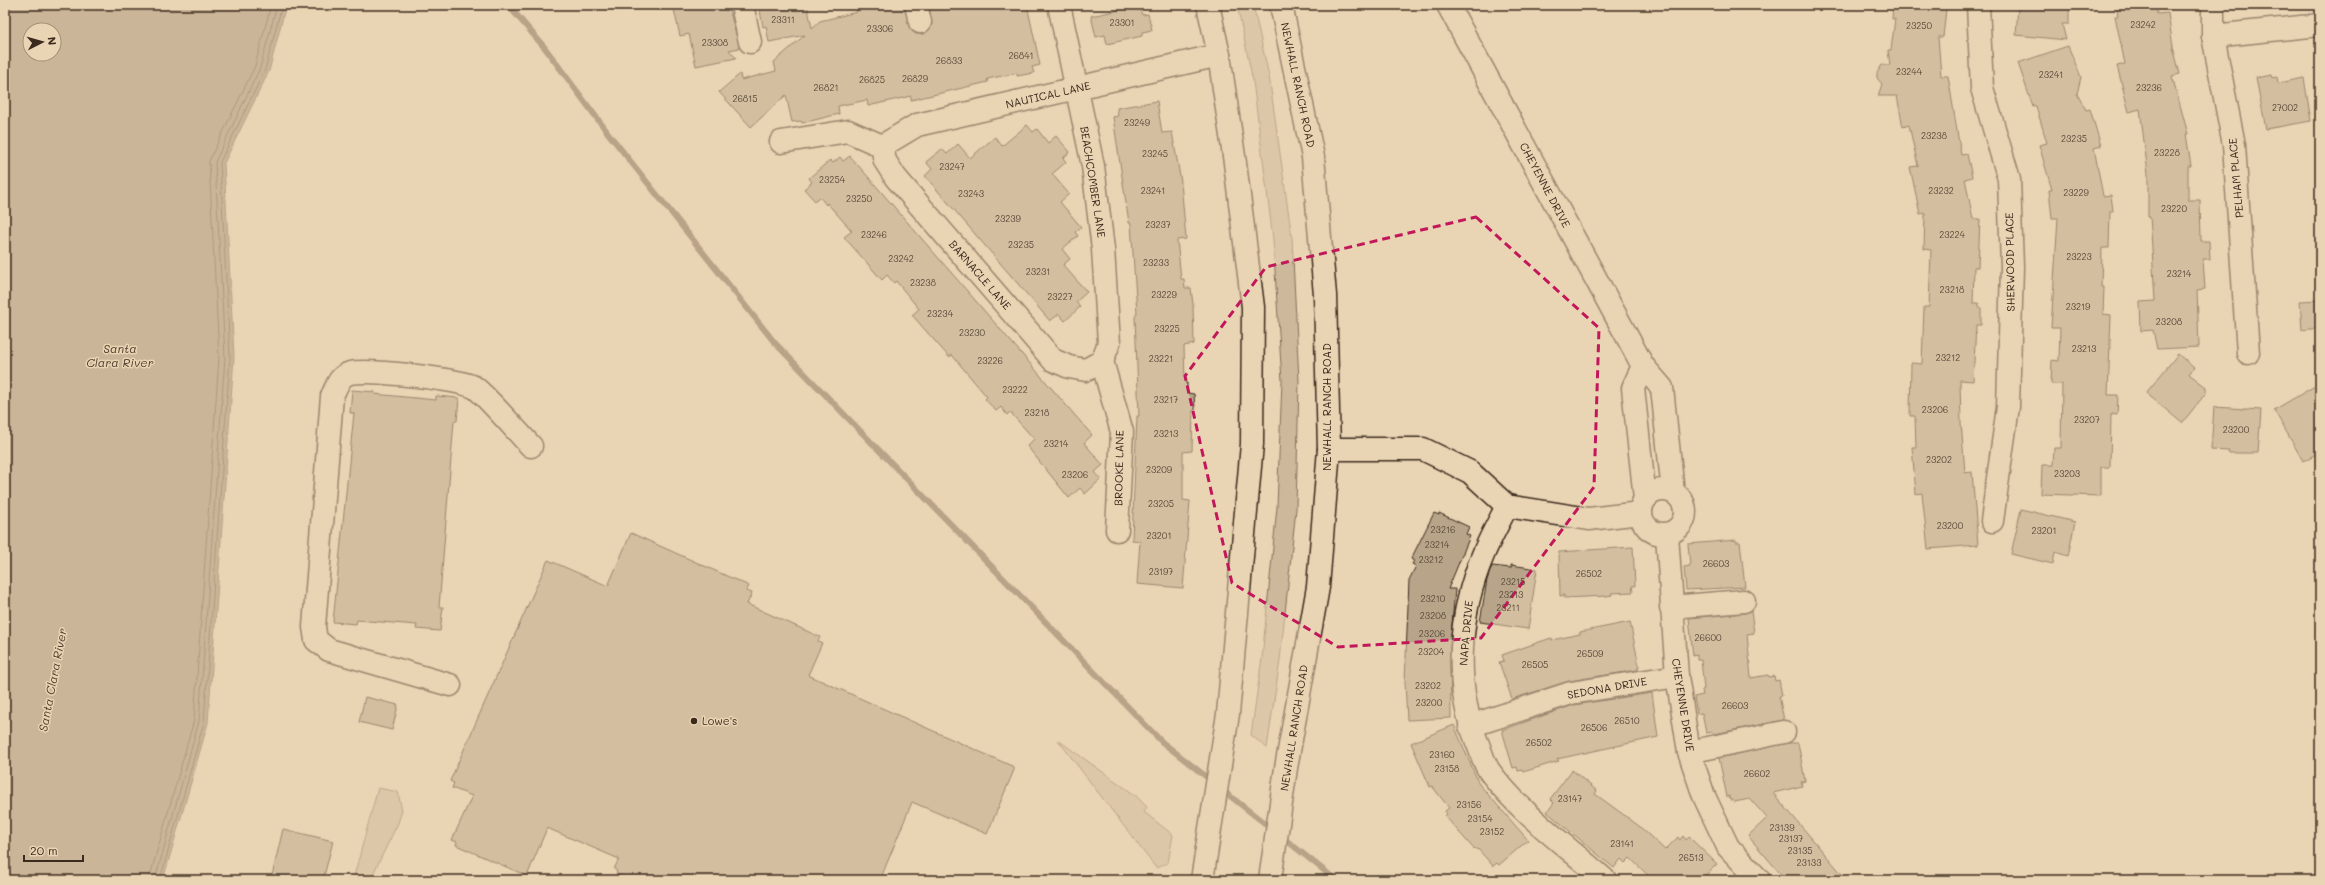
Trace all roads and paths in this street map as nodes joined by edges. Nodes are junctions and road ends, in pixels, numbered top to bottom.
1 (742, 5) edge
2 (1059, 5) edge
3 (1208, 5) edge
4 (1281, 5) edge
5 (1448, 5) edge
6 (1978, 5) edge
7 (2213, 5) edge
8 (2320, 25) edge
9 (2213, 36) junction
10 (750, 42) dead end
11 (1218, 55) junction
12 (1077, 88) junction
13 (781, 142) dead end
14 (882, 146) junction
15 (2248, 353) dead end
16 (1102, 361) junction
17 (1643, 366) junction
18 (530, 446) dead end
19 (1329, 449) junction
20 (1673, 492) junction
21 (1507, 506) junction
22 (1642, 506) junction
23 (1992, 521) dead end
24 (1117, 530) dead end
25 (1667, 535) junction
26 (1744, 601) dead end
27 (1671, 607) junction
28 (1677, 676) junction
29 (450, 685) dead end
30 (1470, 726) junction
31 (1784, 732) dead end
32 (1689, 752) junction
33 (1203, 872) edge
34 (1270, 880) edge
35 (1605, 880) edge
36 (1759, 880) edge

1 - 10 street
2 - 12 street, BEACHCOMBER LANE
3 - 11 street
4 - 19 street, NEWHALL RANCH ROAD
5 - 17 street, CHEYENNE DRIVE
6 - 23 street, SHERWOOD PLACE
7 - 9 street, PELHAM PLACE
8 - 9 street
9 - 15 street, PELHAM PLACE
11 - 12 street, NAUTICAL LANE
11 - 33 street
12 - 14 street, NAUTICAL LANE
12 - 16 street, BEACHCOMBER LANE
13 - 14 street
14 - 16 street, BARNACLE LANE
16 - 24 street, BROOKE LANE
17 - 20 street, CHEYENNE DRIVE
17 - 22 street
18 - 29 street
19 - 21 street
19 - 34 street, NEWHALL RANCH ROAD
20 - 22 street
20 - 25 street
21 - 22 street
21 - 30 street, NAPA DRIVE
22 - 25 street
25 - 27 street, CHEYENNE DRIVE
26 - 27 street
27 - 28 street, CHEYENNE DRIVE
28 - 30 street, SEDONA DRIVE
28 - 32 street, CHEYENNE DRIVE
30 - 35 street, NAPA DRIVE
31 - 32 street
32 - 36 street, CHEYENNE DRIVE

